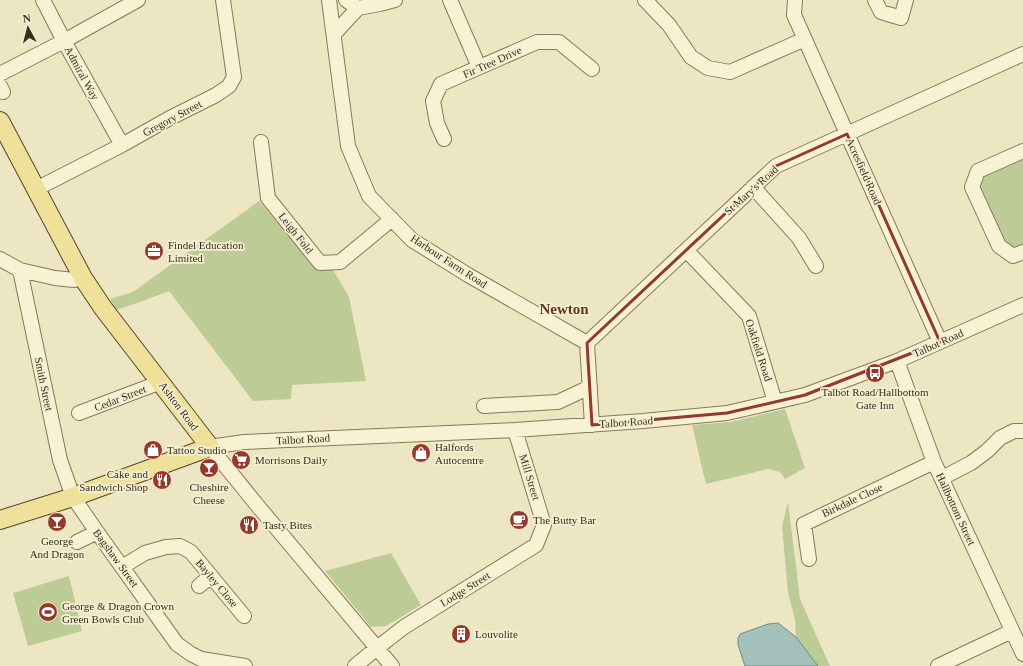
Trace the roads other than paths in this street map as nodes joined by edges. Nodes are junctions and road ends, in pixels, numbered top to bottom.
1 (43, 0) edge
2 (138, 0) edge
3 (223, 0) edge
4 (329, 0) edge
5 (346, 0) edge
6 (395, 0) edge
7 (450, 0) edge
8 (646, 0) edge
9 (795, 0) edge
10 (875, 0) edge
11 (906, 0) edge
12 (358, 8) junction
13 (334, 34) junction
14 (805, 39) junction
15 (64, 41) junction
16 (1023, 54) edge
17 (479, 67) junction
18 (592, 69) dead end
19 (0, 74) edge
20 (0, 121) edge
21 (847, 134) junction
22 (444, 139) dead end
23 (261, 142) dead end
24 (122, 145) junction
25 (1023, 151) edge
26 (753, 187) junction
27 (36, 189) junction
28 (392, 219) junction
29 (686, 250) junction
30 (1023, 252) edge
31 (0, 259) edge
32 (816, 266) dead end
33 (20, 270) junction
34 (83, 278) junction
35 (1023, 305) edge
36 (940, 342) junction
37 (587, 343) junction
38 (898, 361) junction
39 (161, 382) junction
40 (590, 387) junction
41 (775, 402) junction
42 (484, 406) dead end
43 (79, 413) dead end
44 (592, 425) junction
45 (515, 430) junction
46 (1023, 431) edge
47 (210, 447) junction
48 (934, 462) junction
49 (942, 478) junction
50 (74, 497) junction
51 (0, 520) edge
52 (544, 525) joint
53 (97, 532) junction
54 (77, 542) dead end
55 (809, 559) dead end
56 (122, 567) junction
57 (211, 576) junction
58 (199, 586) dead end
59 (244, 616) dead end
60 (1012, 631) junction
61 (377, 648) junction
62 (1023, 654) edge
63 (197, 660) edge
64 (245, 666) edge
65 (355, 666) edge
66 (392, 666) edge
67 (938, 666) edge

1 - 15 street, Admiral Way
2 - 15 street
3 - 24 street, Gregory Street
4 - 13 street, Harbour Farm Road
5 - 12 street
6 - 12 street
7 - 17 street
8 - 14 street
9 - 14 street, Acresfield Road
10 - 11 street
12 - 13 street
13 - 28 street, Harbour Farm Road
14 - 21 street, Acresfield Road
15 - 19 street
15 - 24 street, Admiral Way
16 - 21 street, St Mary's Road
17 - 18 street, Fir Tree Drive
17 - 22 street, Fir Tree Drive
20 - 27 main road, Ashton Road
21 - 26 street, St Mary's Road
21 - 36 street, Acresfield Road
23 - 28 street, Leigh Fold
24 - 27 street, Gregory Street
25 - 30 street
26 - 29 street, St Mary's Road
26 - 32 street
27 - 34 main road, Ashton Road
28 - 37 street, Harbour Farm Road
29 - 37 street, St Mary's Road
29 - 41 street, Oakfield Road
31 - 33 street
33 - 34 street
33 - 50 street, Smith Street
34 - 39 main road, Ashton Road
35 - 36 street, Talbot Road
36 - 38 street, Talbot Road
37 - 40 street
38 - 41 street, Talbot Road
38 - 48 street, Hallbottom Street
39 - 43 street, Cedar Street
39 - 47 main road, Ashton Road
40 - 42 street
40 - 44 street
41 - 44 street, Talbot Road
44 - 45 street, Talbot Road
45 - 47 street, Talbot Road
45 - 52 street, Mill Street
46 - 49 street
47 - 50 main road
47 - 61 street, Ashton Road
48 - 49 street, Hallbottom Street
48 - 55 street, Birkdale Close
49 - 60 street, Hallbottom Street
50 - 51 main road
50 - 53 street, Bagshaw Street
52 - 61 street, Lodge Street
53 - 54 street
53 - 56 street, Bagshaw Street
56 - 57 street, Bayley Close
56 - 63 street, Bagshaw Street
57 - 58 street
57 - 59 street, Bayley Close
60 - 62 street, Hallbottom Street
60 - 67 street
61 - 65 street, Lodge Street
61 - 66 street, Ashton Road
63 - 64 street

